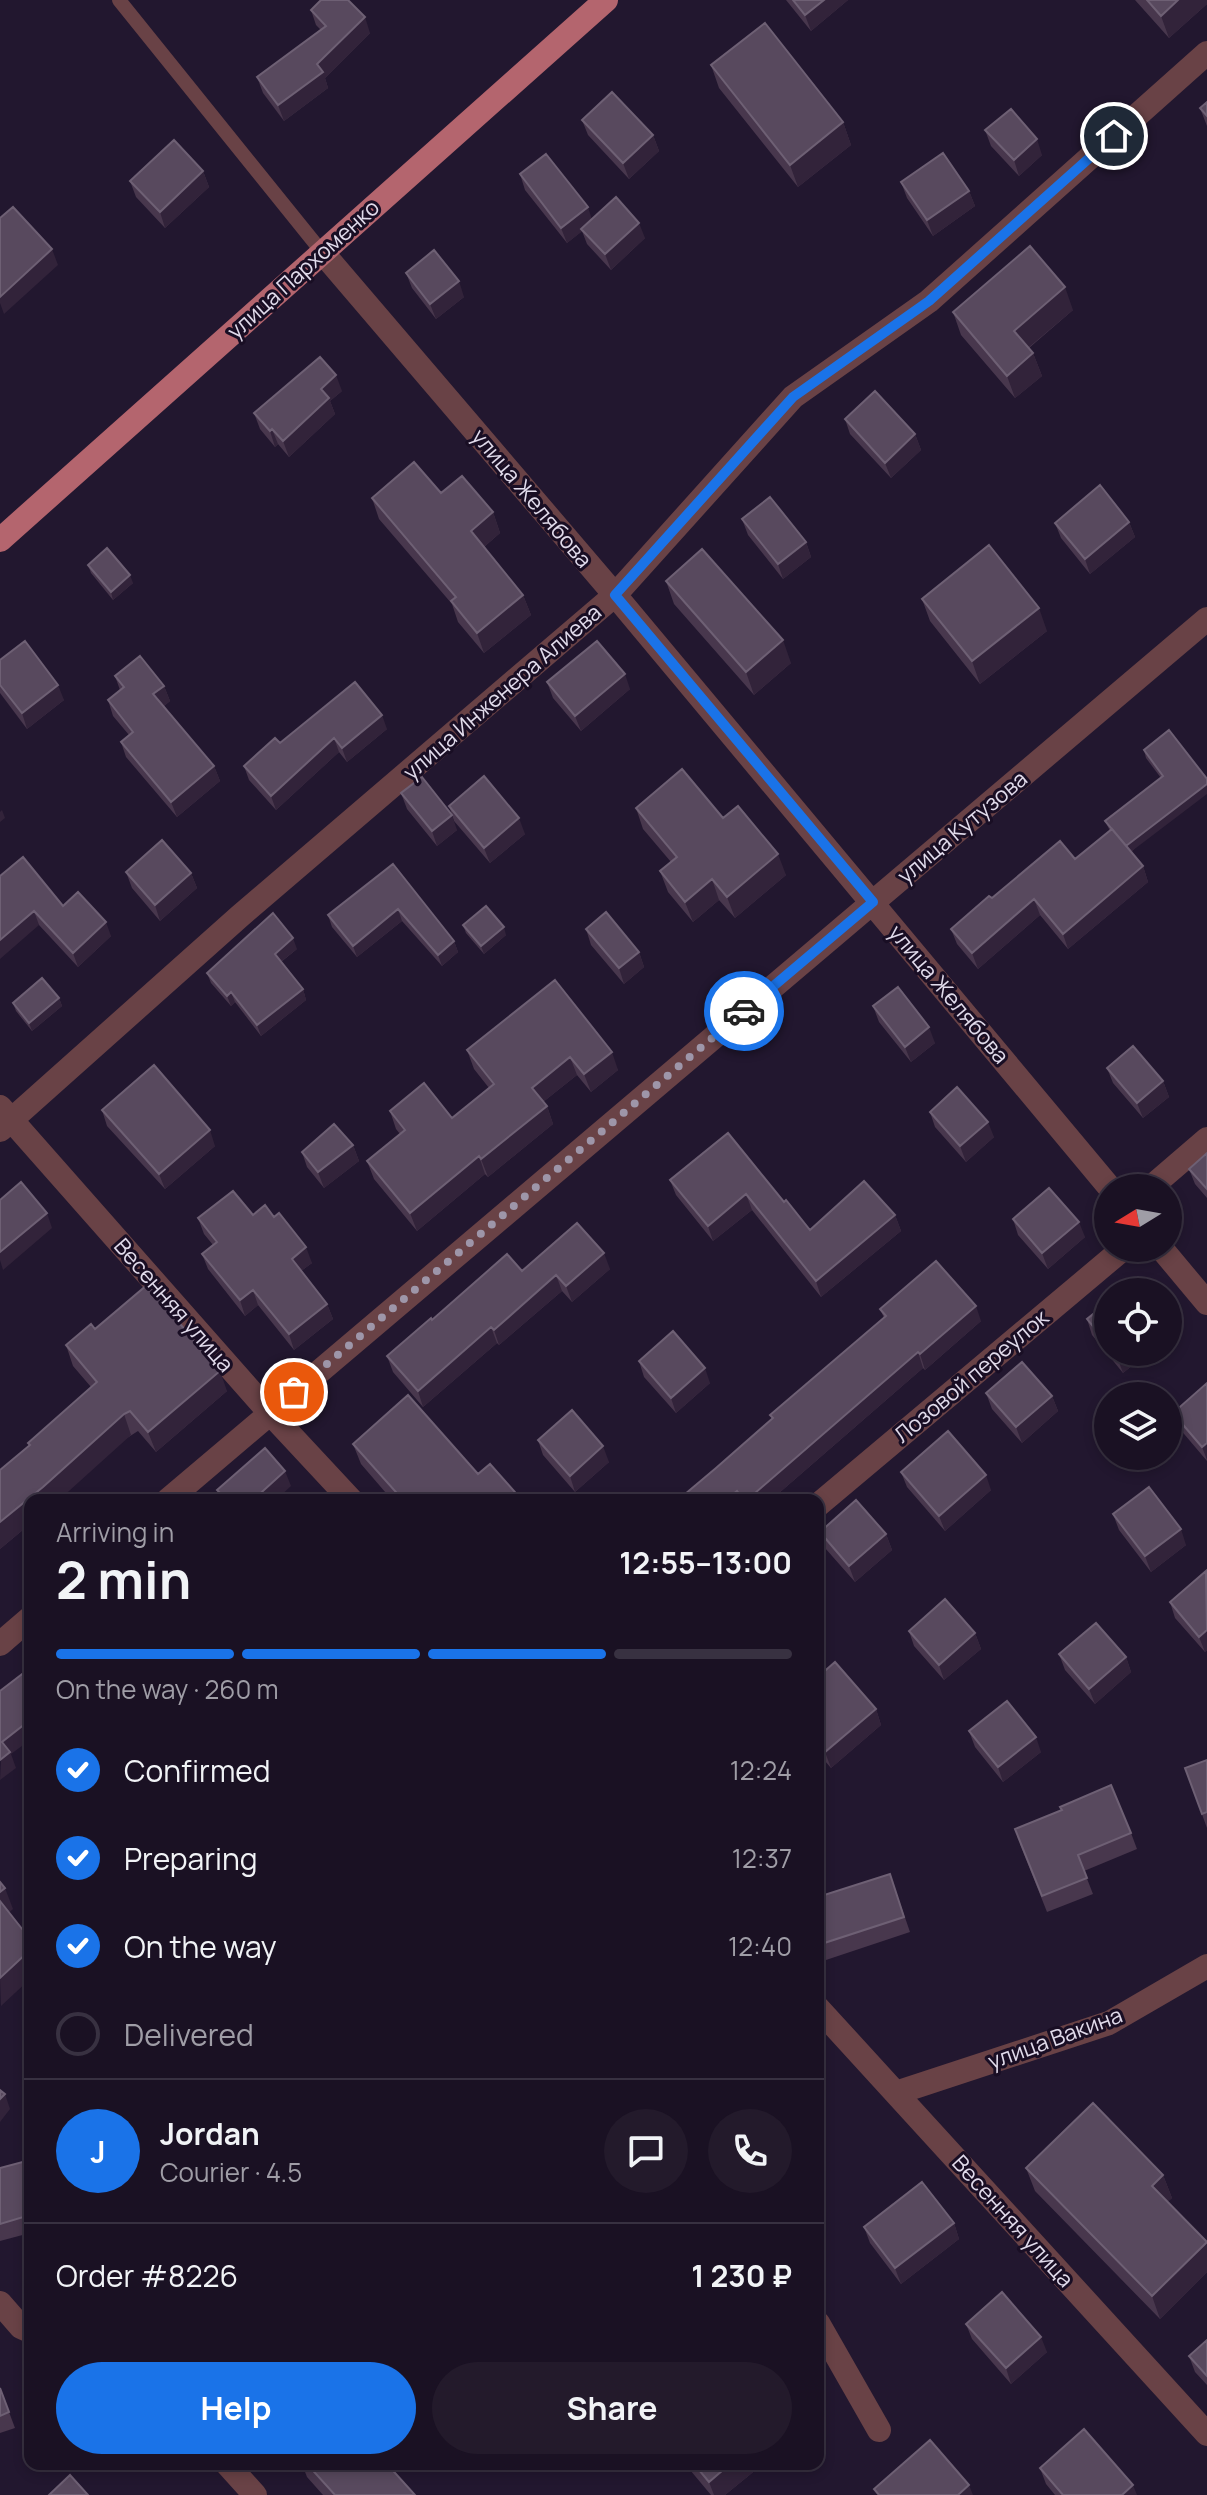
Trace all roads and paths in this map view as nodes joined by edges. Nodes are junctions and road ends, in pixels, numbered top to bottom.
1 (119, 0) edge
2 (606, 0) edge
3 (1207, 53) edge
4 (322, 252) junction
5 (0, 540) edge
6 (615, 595) junction
7 (1207, 619) edge
8 (873, 902) junction
9 (4, 1119) edge
10 (1207, 1139) edge
11 (1098, 1174) edge
12 (1166, 1174) edge
13 (1107, 1262) edge
14 (1173, 1262) edge
15 (1207, 1303) edge
16 (270, 1413) junction
17 (175, 1494) edge
18 (345, 1494) edge
19 (824, 1500) edge
20 (24, 1623) edge
21 (0, 1644) edge
22 (1207, 1966) edge
23 (824, 2015) edge
24 (896, 2093) junction
25 (0, 2303) edge
26 (17, 2332) edge
27 (824, 2334) edge
28 (879, 2430) dead end
29 (1207, 2434) edge
30 (232, 2470) edge
31 (255, 2495) edge

1 - 4 lane
2 - 4 main road, улица Пархоменко
3 - 6 street, улица Инженера Алиева
4 - 5 main road, улица Пархоменко
4 - 6 street, улица Желябова
6 - 8 street, улица Желябова
6 - 9 street, улица Инженера Алиева
7 - 8 street, улица Кутузова
8 - 11 street, улица Желябова
8 - 16 street, улица Кутузова
9 - 16 street, Весенняя улица
10 - 12 street
13 - 19 street, Лозовой переулок
14 - 15 street
16 - 17 street, улица Кутузова
16 - 18 street, Весенняя улица
20 - 21 street
22 - 24 street, улица Вакина
23 - 24 street, Весенняя улица
24 - 29 street, Весенняя улица
25 - 26 street
27 - 28 street
30 - 31 street

